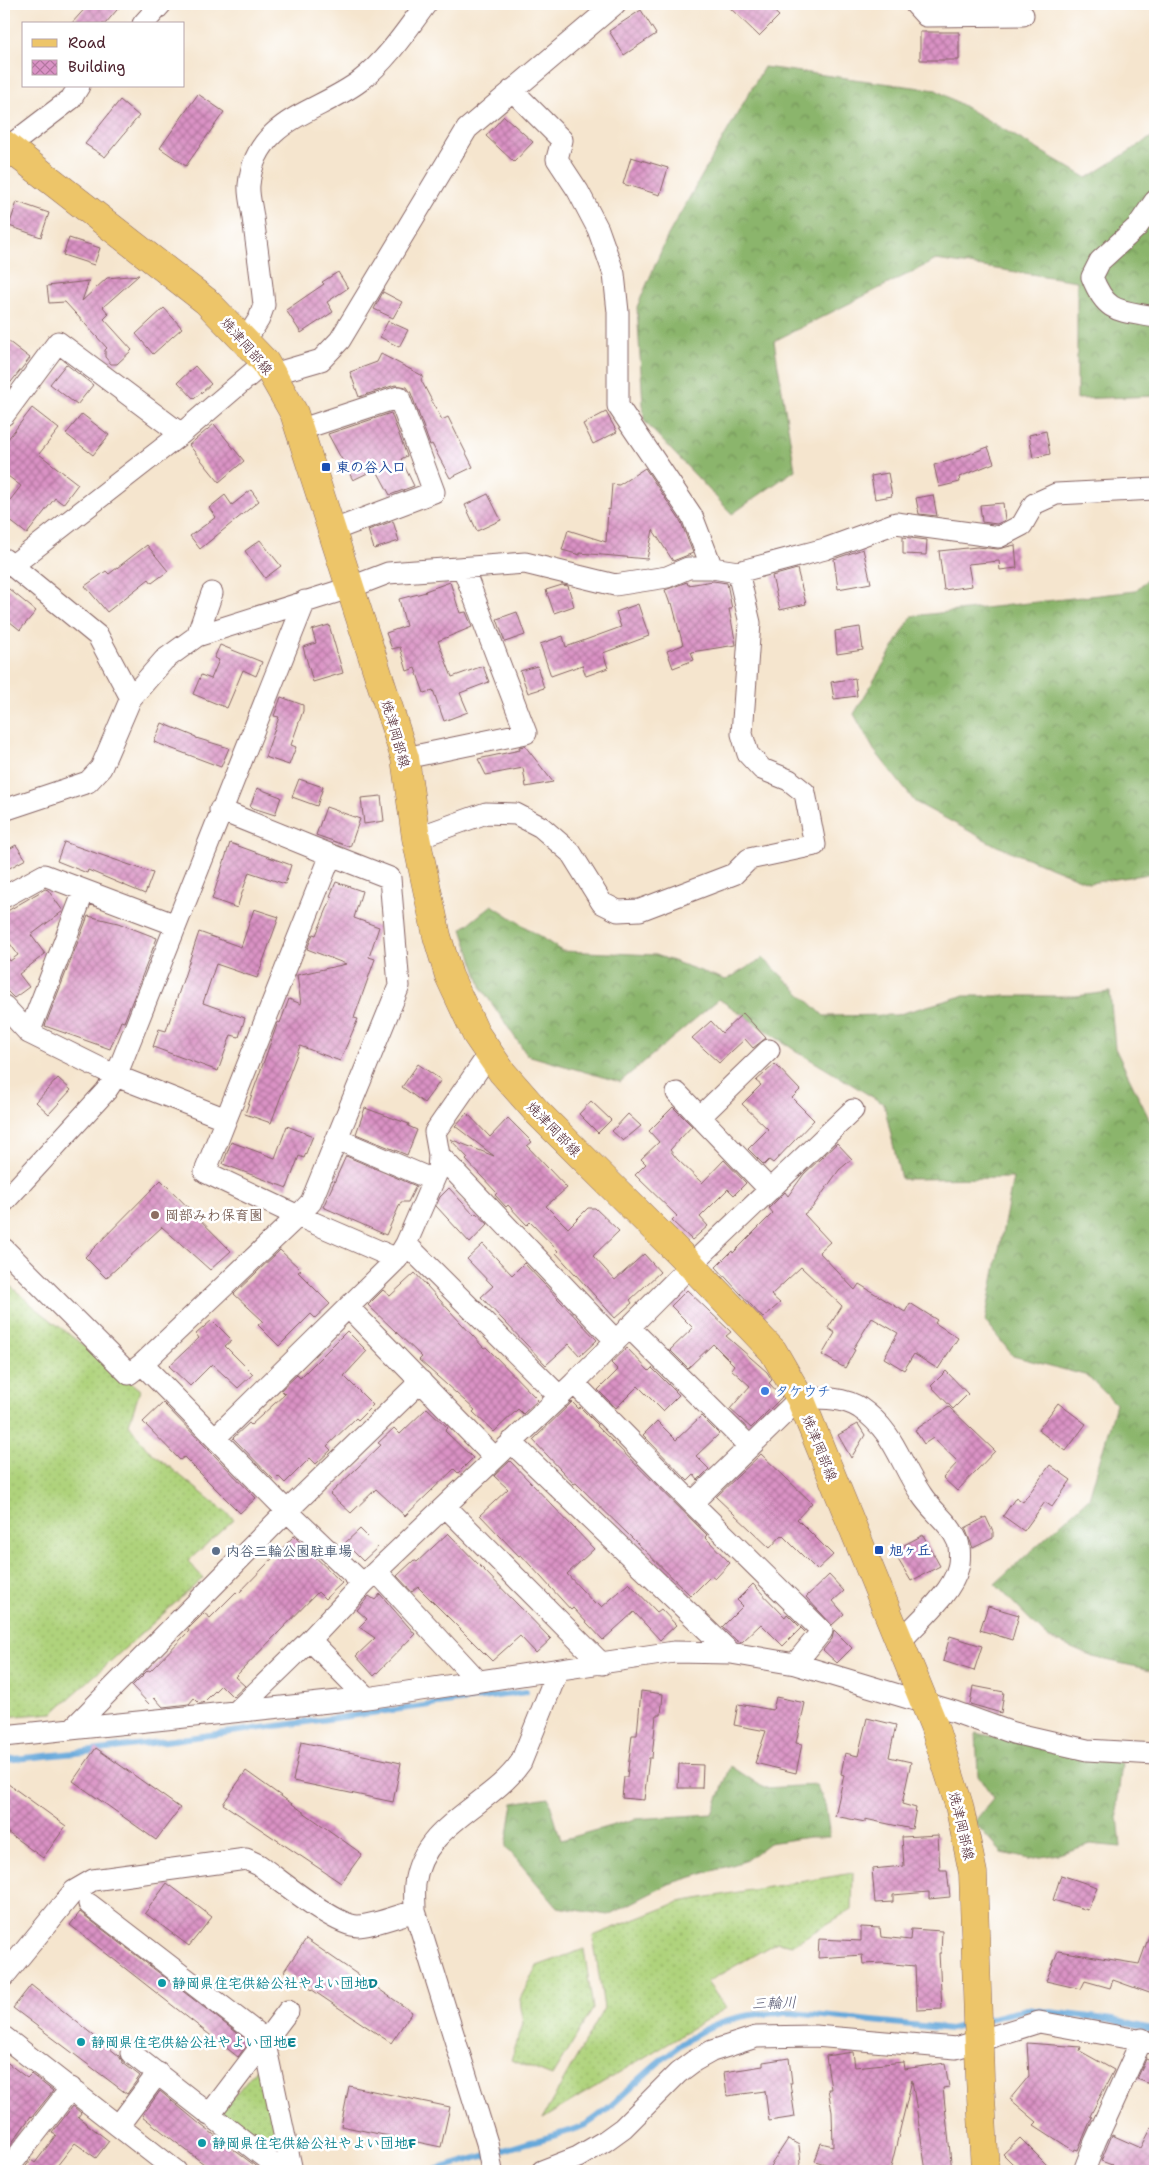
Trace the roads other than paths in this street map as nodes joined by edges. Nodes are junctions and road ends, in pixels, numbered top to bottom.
1 (161, 4) edge
2 (426, 4) edge
3 (615, 4) edge
4 (915, 4) edge
5 (1023, 15) dead end
6 (145, 22) edge
7 (78, 88) edge
8 (512, 90) junction
9 (6, 146) edge
10 (1155, 201) edge
11 (1155, 318) edge
12 (245, 341) junction
13 (269, 368) junction
14 (4, 416) edge
15 (299, 430) junction
16 (182, 434) junction
17 (1155, 489) edge
18 (332, 531) junction
19 (8, 562) edge
20 (463, 568) junction
21 (712, 568) junction
22 (738, 572) junction
23 (349, 588) junction
24 (212, 594) dead end
25 (305, 602) junction
26 (197, 636) junction
27 (132, 698) junction
28 (405, 758) junction
29 (4, 810) edge
30 (220, 810) junction
31 (416, 838) junction
32 (331, 855) junction
33 (84, 891) junction
34 (4, 897) edge
35 (176, 925) junction
36 (4, 1006) edge
37 (30, 1033) junction
38 (769, 1050) dead end
39 (489, 1054) junction
40 (116, 1076) junction
41 (677, 1093) dead end
42 (853, 1110) dead end
43 (700, 1117) junction
44 (226, 1119) junction
45 (336, 1139) junction
46 (439, 1156) junction
47 (433, 1180) junction
48 (770, 1190) junction
49 (4, 1202) edge
50 (298, 1216) junction
51 (4, 1249) edge
52 (402, 1251) junction
53 (691, 1265) junction
54 (348, 1307) junction
55 (622, 1334) junction
56 (142, 1364) junction
57 (421, 1382) junction
58 (567, 1390) junction
59 (800, 1398) junction
60 (215, 1438) junction
61 (511, 1442) junction
62 (750, 1447) junction
63 (495, 1458) junction
64 (692, 1504) junction
65 (444, 1506) junction
66 (288, 1511) junction
67 (370, 1578) junction
68 (310, 1640) junction
69 (899, 1643) junction
70 (731, 1653) junction
71 (602, 1664) junction
72 (795, 1664) junction
73 (558, 1670) junction
74 (478, 1681) junction
75 (367, 1698) junction
76 (922, 1702) junction
77 (237, 1711) junction
78 (73, 1728) junction
79 (4, 1736) edge
80 (1155, 1754) edge
81 (89, 1904) dead end
82 (415, 1911) junction
83 (4, 1976) edge
84 (288, 2011) dead end
85 (4, 2037) edge
86 (979, 2040) junction
87 (1149, 2041) edge
88 (266, 2042) junction
89 (131, 2054) dead end
90 (158, 2073) junction
91 (71, 2088) junction
92 (209, 2116) junction
93 (119, 2125) junction
94 (6, 2171) edge
95 (176, 2171) edge
96 (282, 2171) edge
97 (292, 2171) edge
98 (492, 2171) edge
99 (542, 2171) edge
100 (985, 2171) edge
101 (1084, 2171) edge

1 - 6 street
2 - 12 street
3 - 8 street
4 - 5 street
7 - 9 street
8 - 13 street
8 - 21 street
9 - 12 main road, 焼津岡部線
10 - 11 street
12 - 13 main road, 焼津岡部線
13 - 15 main road, 焼津岡部線
13 - 16 street
14 - 16 street
15 - 18 main road, 焼津岡部線
15 - 18 street
16 - 19 street
17 - 22 street
18 - 23 main road, 焼津岡部線
19 - 27 street
20 - 21 street
20 - 23 street
20 - 28 street
21 - 22 street
22 - 31 street
23 - 25 street
23 - 28 main road, 焼津岡部線
24 - 26 street
25 - 26 street
25 - 30 street
26 - 27 street
27 - 29 street
28 - 31 main road, 焼津岡部線
30 - 32 street
30 - 35 street
31 - 39 main road, 焼津岡部線
32 - 44 street
32 - 45 street
33 - 34 street
33 - 35 street
33 - 37 street
35 - 40 street
36 - 37 street
37 - 40 street
38 - 43 street
39 - 46 street
39 - 53 main road, 焼津岡部線
40 - 44 street
40 - 49 street
41 - 43 street
42 - 48 street
43 - 48 street
44 - 50 street
45 - 47 street
45 - 50 street
46 - 47 street
46 - 55 street
47 - 52 street
48 - 53 street
50 - 52 street
50 - 56 street
51 - 56 street
52 - 54 street
52 - 58 street
53 - 55 street
53 - 59 main road, 焼津岡部線
54 - 57 street
54 - 60 street
55 - 58 street
55 - 62 street
56 - 60 street
57 - 63 street
57 - 66 street
58 - 61 street
58 - 64 street
59 - 62 street
59 - 69 main road, 焼津岡部線
59 - 69 street
60 - 66 street
61 - 63 street
61 - 70 street
62 - 64 street
63 - 65 street
64 - 72 street
65 - 67 street
65 - 71 street
66 - 67 street
66 - 78 street
67 - 68 street
67 - 74 street
68 - 75 street
68 - 77 street
69 - 76 main road, 焼津岡部線
70 - 71 street
70 - 72 street
71 - 73 street
72 - 76 street
73 - 74 street
73 - 82 street
74 - 75 street
75 - 77 street
76 - 80 street
76 - 86 main road, 焼津岡部線
77 - 78 street
78 - 79 street
81 - 88 street
82 - 83 street
82 - 98 street
84 - 88 street
85 - 91 street
86 - 87 street
86 - 99 street
86 - 100 main road, 焼津岡部線
87 - 101 street
88 - 92 street
88 - 97 street
89 - 90 street
90 - 92 street
90 - 93 street
91 - 93 street
91 - 94 street
92 - 96 street
93 - 95 street

